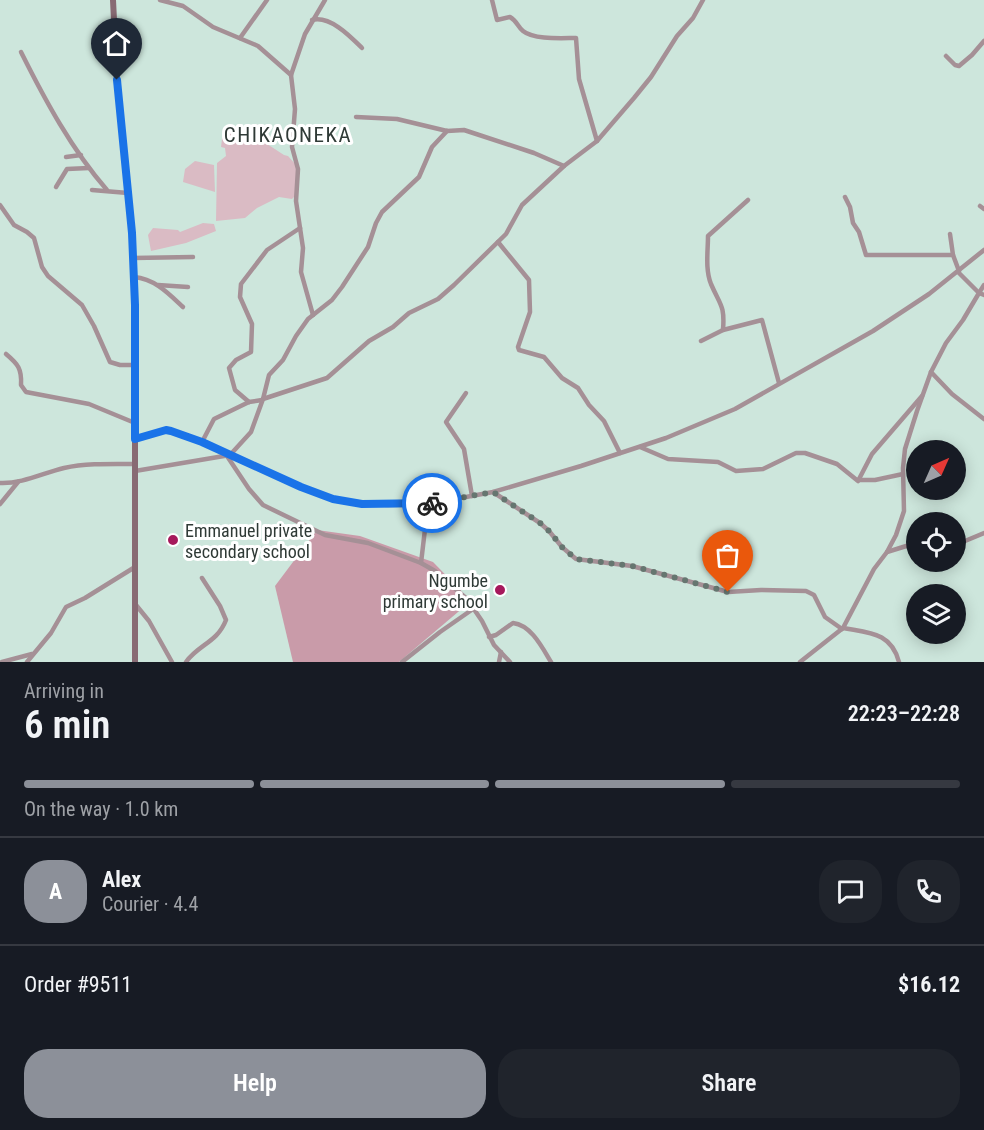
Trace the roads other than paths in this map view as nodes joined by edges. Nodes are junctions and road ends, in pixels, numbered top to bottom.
1 (113, 0) edge
2 (160, 0) edge
3 (267, 0) edge
4 (325, 0) edge
5 (492, 0) edge
6 (703, 0) edge
7 (312, 20) junction
8 (240, 38) junction
9 (984, 41) edge
10 (363, 48) dead end
11 (21, 52) dead end
12 (946, 56) dead end
13 (291, 75) junction
14 (356, 117) dead end
15 (447, 131) junction
16 (597, 141) junction
17 (81, 155) junction
18 (66, 157) dead end
19 (564, 166) junction
20 (89, 168) junction
21 (56, 187) dead end
22 (92, 190) dead end
23 (107, 190) junction
24 (128, 193) junction
25 (844, 197) dead end
26 (748, 200) dead end
27 (0, 205) edge
28 (300, 228) junction
29 (950, 234) dead end
30 (498, 242) junction
31 (984, 250) edge
32 (953, 255) junction
33 (193, 257) dead end
34 (133, 258) junction
35 (958, 271) junction
36 (134, 277) junction
37 (158, 285) junction
38 (984, 285) edge
39 (188, 287) dead end
40 (982, 294) edge
41 (183, 307) dead end
42 (312, 315) junction
43 (723, 330) junction
44 (701, 341) dead end
45 (6, 354) dead end
46 (135, 365) junction
47 (931, 372) junction
48 (779, 383) junction
49 (466, 393) dead end
50 (923, 394) junction
51 (262, 399) junction
52 (249, 402) junction
53 (984, 419) edge
54 (135, 423) junction
55 (135, 439) junction
56 (202, 442) junction
57 (640, 447) junction
58 (620, 453) junction
59 (229, 455) junction
60 (135, 464) junction
61 (135, 471) junction
62 (903, 474) junction
63 (859, 480) junction
64 (18, 482) junction
65 (0, 483) edge
66 (493, 492) junction
67 (472, 496) junction
68 (0, 504) edge
69 (428, 504) junction
70 (984, 533) edge
71 (966, 540) edge
72 (906, 546) edge
73 (887, 552) junction
74 (421, 563) junction
75 (135, 567) junction
76 (202, 578) dead end
77 (136, 605) junction
78 (473, 609) junction
79 (843, 628) junction
80 (489, 637) junction
81 (501, 652) junction
82 (32, 654) junction
83 (2, 662) edge
84 (27, 662) edge
85 (135, 662) edge
86 (172, 662) edge
87 (186, 662) edge
88 (402, 662) edge
89 (499, 662) edge
90 (510, 662) edge
91 (550, 662) edge
92 (800, 662) edge
93 (898, 662) edge

1 - 24 main road
2 - 8 street
3 - 8 street
4 - 7 street
5 - 16 street
6 - 16 street
7 - 10 street
7 - 13 street
8 - 13 street
9 - 12 street
11 - 17 street
13 - 28 street
14 - 15 street
15 - 19 street
15 - 42 street
16 - 19 street
17 - 18 street
17 - 20 street
19 - 30 street
20 - 21 street
20 - 23 street
22 - 23 street
23 - 24 street
24 - 34 main road
25 - 32 street
26 - 43 street
27 - 46 street
28 - 42 street
28 - 52 street
29 - 32 street
30 - 51 street
30 - 58 street
31 - 35 street
32 - 35 street
33 - 34 street
34 - 36 main road
35 - 40 street
35 - 48 street
36 - 37 street
36 - 46 main road
37 - 39 street
37 - 41 street
38 - 40 street
40 - 47 street
42 - 51 street
43 - 44 street
43 - 48 street
45 - 54 street
46 - 54 main road
47 - 50 street
47 - 53 street
48 - 57 street
49 - 67 street
50 - 62 street
50 - 63 street
51 - 52 street
51 - 59 street
52 - 56 street
54 - 55 main road
55 - 56 street
55 - 60 main road
56 - 59 street
57 - 58 street
57 - 63 street
58 - 66 street
59 - 61 street
59 - 69 street
59 - 74 street
60 - 61 main road
60 - 64 street
61 - 75 main road
62 - 63 street
62 - 73 street
64 - 65 street
64 - 68 street
66 - 67 street
66 - 79 street
67 - 69 street
69 - 74 street
70 - 71 street
72 - 73 street
73 - 79 street
74 - 78 street
75 - 77 main road
75 - 82 street
76 - 87 street
77 - 85 main road
77 - 86 street
78 - 80 street
78 - 88 street
79 - 92 street
79 - 93 street
80 - 81 street
80 - 91 street
81 - 89 street
81 - 90 street
82 - 83 street
82 - 84 street

